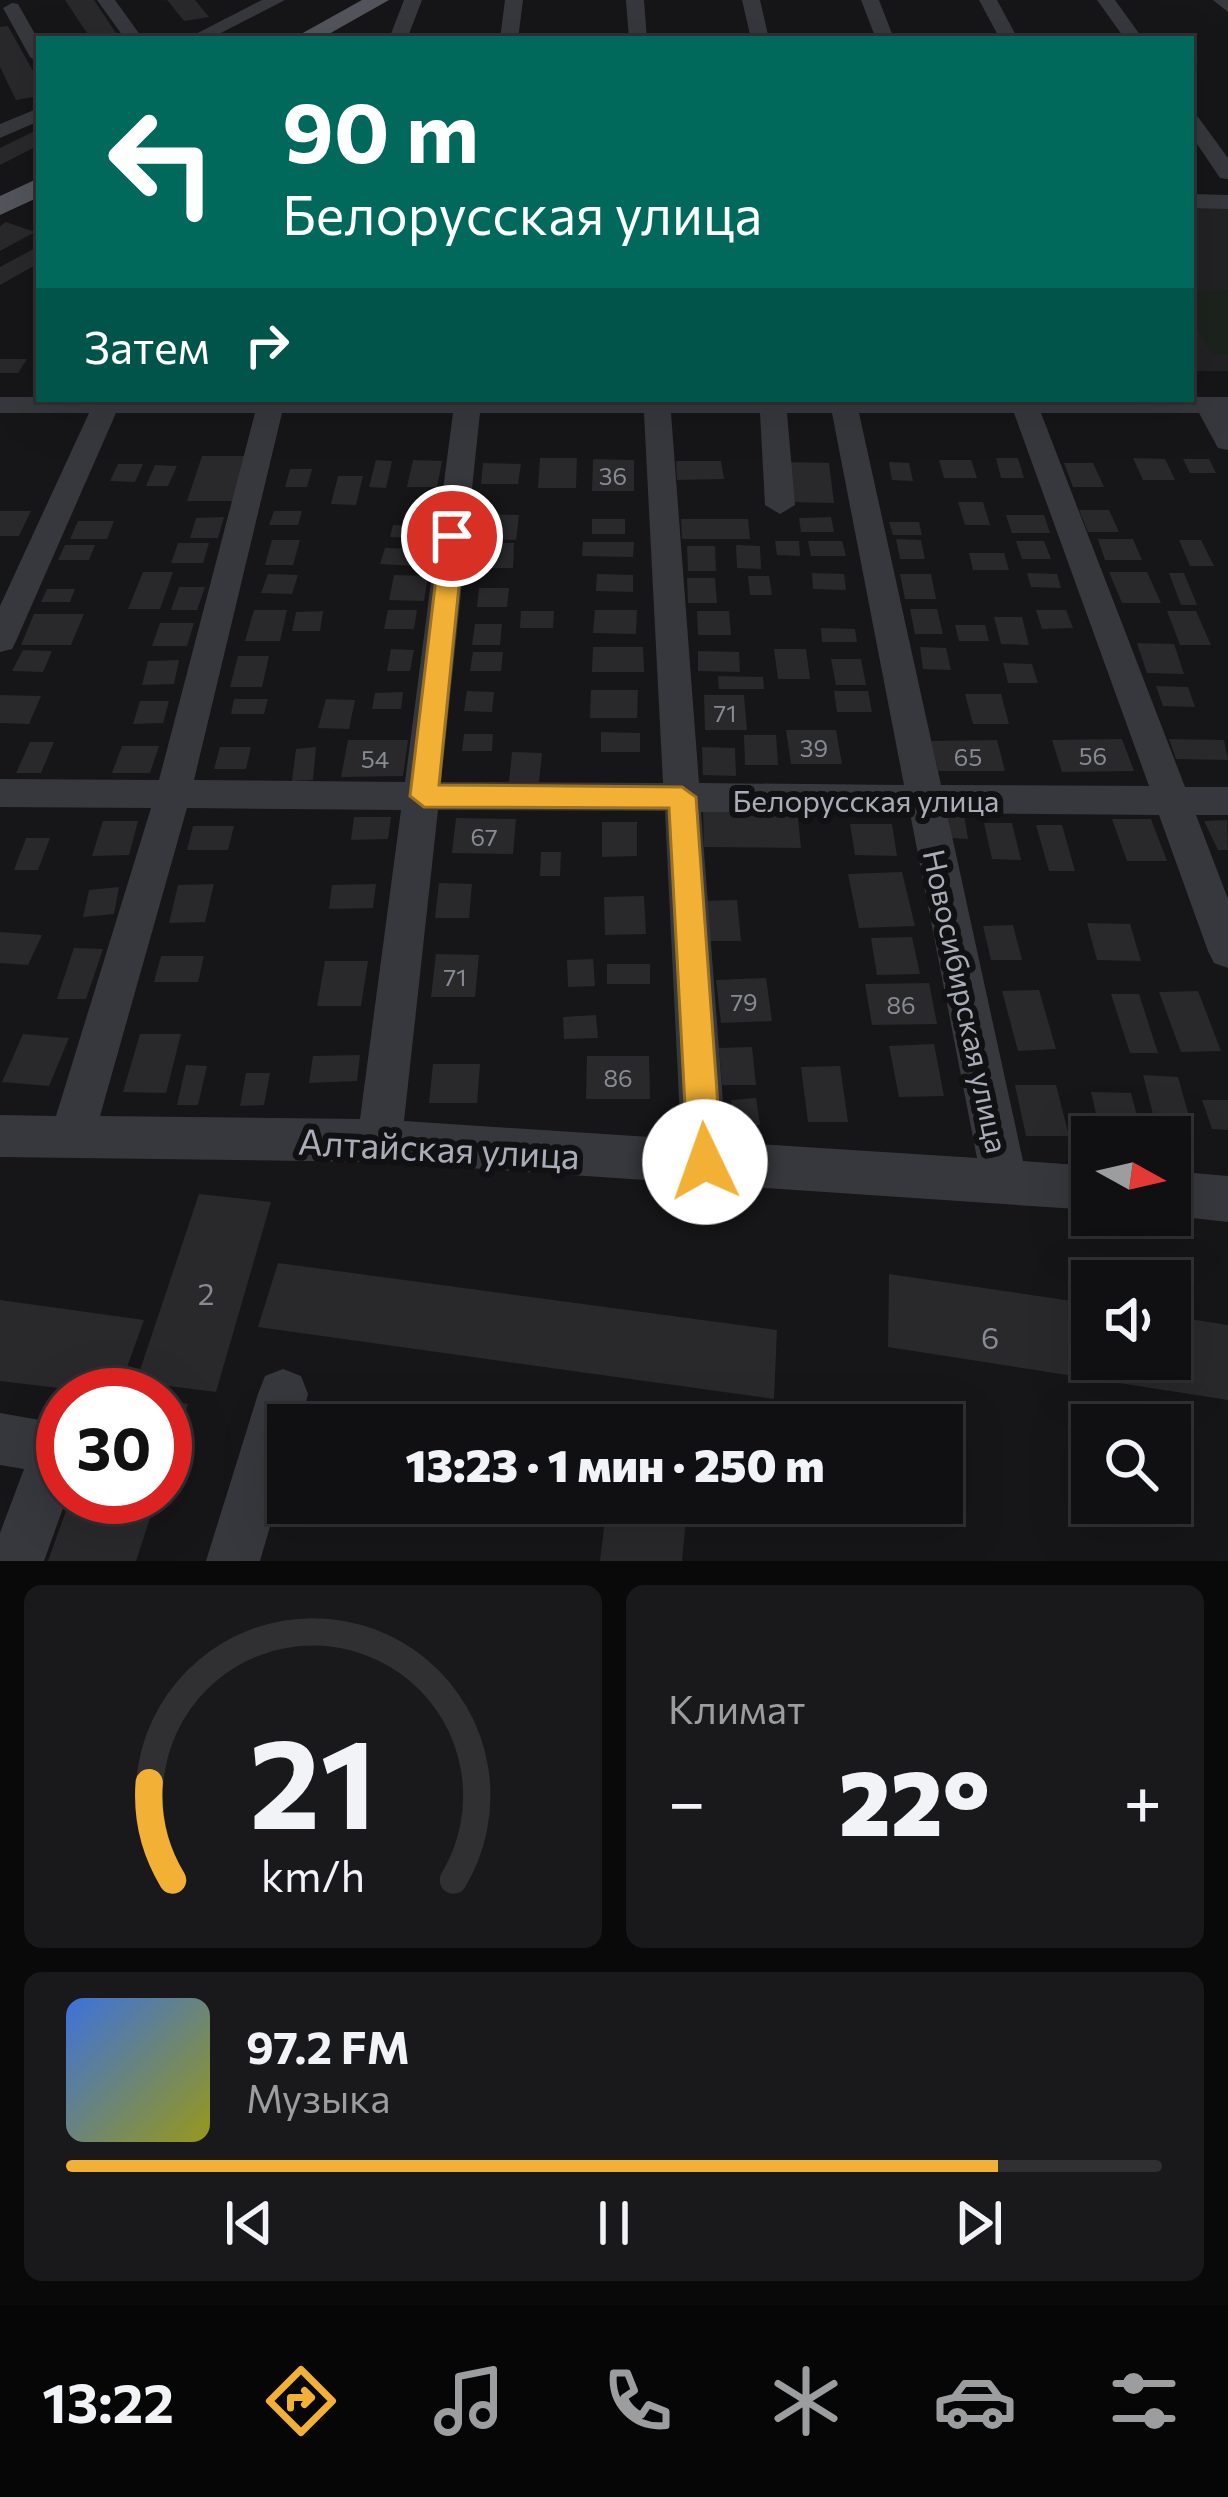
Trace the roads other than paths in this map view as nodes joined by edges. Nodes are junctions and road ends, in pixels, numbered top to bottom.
1 (106, 0) edge
2 (276, 0) edge
3 (378, 0) edge
4 (398, 0) edge
5 (412, 0) edge
6 (514, 0) edge
7 (635, 0) edge
8 (751, 0) edge
9 (870, 0) edge
10 (988, 0) edge
11 (1106, 0) edge
12 (1222, 0) edge
13 (1228, 7) edge
14 (12, 8) dead end
15 (132, 36) edge
16 (199, 36) edge
17 (308, 36) edge
18 (328, 36) edge
19 (399, 36) edge
20 (509, 36) edge
21 (638, 36) edge
22 (759, 36) edge
23 (884, 36) edge
24 (1007, 36) edge
25 (1132, 36) edge
26 (36, 52) edge
27 (36, 115) edge
28 (1197, 115) edge
29 (0, 132) edge
30 (1228, 173) edge
31 (36, 176) edge
32 (36, 188) edge
33 (0, 194) edge
34 (1194, 202) edge
35 (1228, 202) edge
36 (0, 207) edge
37 (107, 402) edge
38 (271, 402) edge
39 (467, 402) edge
40 (657, 402) edge
41 (820, 402) edge
42 (844, 402) edge
43 (904, 402) edge
44 (772, 404) junction
45 (1024, 404) junction
46 (1203, 404) edge
47 (0, 405) edge
48 (1228, 442) edge
49 (780, 505) dead end
50 (0, 641) edge
51 (0, 793) edge
52 (173, 794) junction
53 (424, 796) junction
54 (682, 797) junction
55 (926, 799) junction
56 (1173, 801) junction
57 (1228, 801) edge
58 (1228, 952) edge
59 (0, 1136) edge
60 (72, 1137) junction
61 (380, 1141) junction
62 (705, 1162) junction
63 (1004, 1181) junction
64 (1071, 1186) edge
65 (1191, 1196) edge
66 (1228, 1199) edge
67 (283, 1394) dead end
68 (0, 1439) edge
69 (17, 1561) edge
70 (233, 1561) edge

1 - 15 street
2 - 16 street
3 - 17 main road
4 - 18 main road
5 - 19 street
6 - 20 street
7 - 21 street
8 - 22 street
9 - 23 street
10 - 24 street
11 - 25 street
12 - 13 street
14 - 26 street
27 - 29 street
28 - 30 street
31 - 33 main road
32 - 36 main road
34 - 35 street
37 - 38 street
37 - 47 street
37 - 50 street
38 - 39 street
38 - 52 street
39 - 40 street
39 - 53 street
40 - 44 street
40 - 54 street
41 - 44 street
42 - 55 street, Новосибирская улица
43 - 45 street
44 - 49 street
45 - 46 street
45 - 56 street
46 - 48 street
51 - 52 street, Белорусская улица
52 - 53 street, Белорусская улица
52 - 60 street
53 - 54 street, Белорусская улица
53 - 61 street
54 - 55 street, Белорусская улица
54 - 62 street
55 - 56 street, Белорусская улица
55 - 63 street, Новосибирская улица
56 - 57 street, Белорусская улица
56 - 58 street
59 - 60 street, Алтайская улица
60 - 61 street, Алтайская улица
61 - 62 street, Алтайская улица
62 - 63 street, Алтайская улица
63 - 64 street, Алтайская улица
65 - 66 street
67 - 70 street
68 - 69 street

